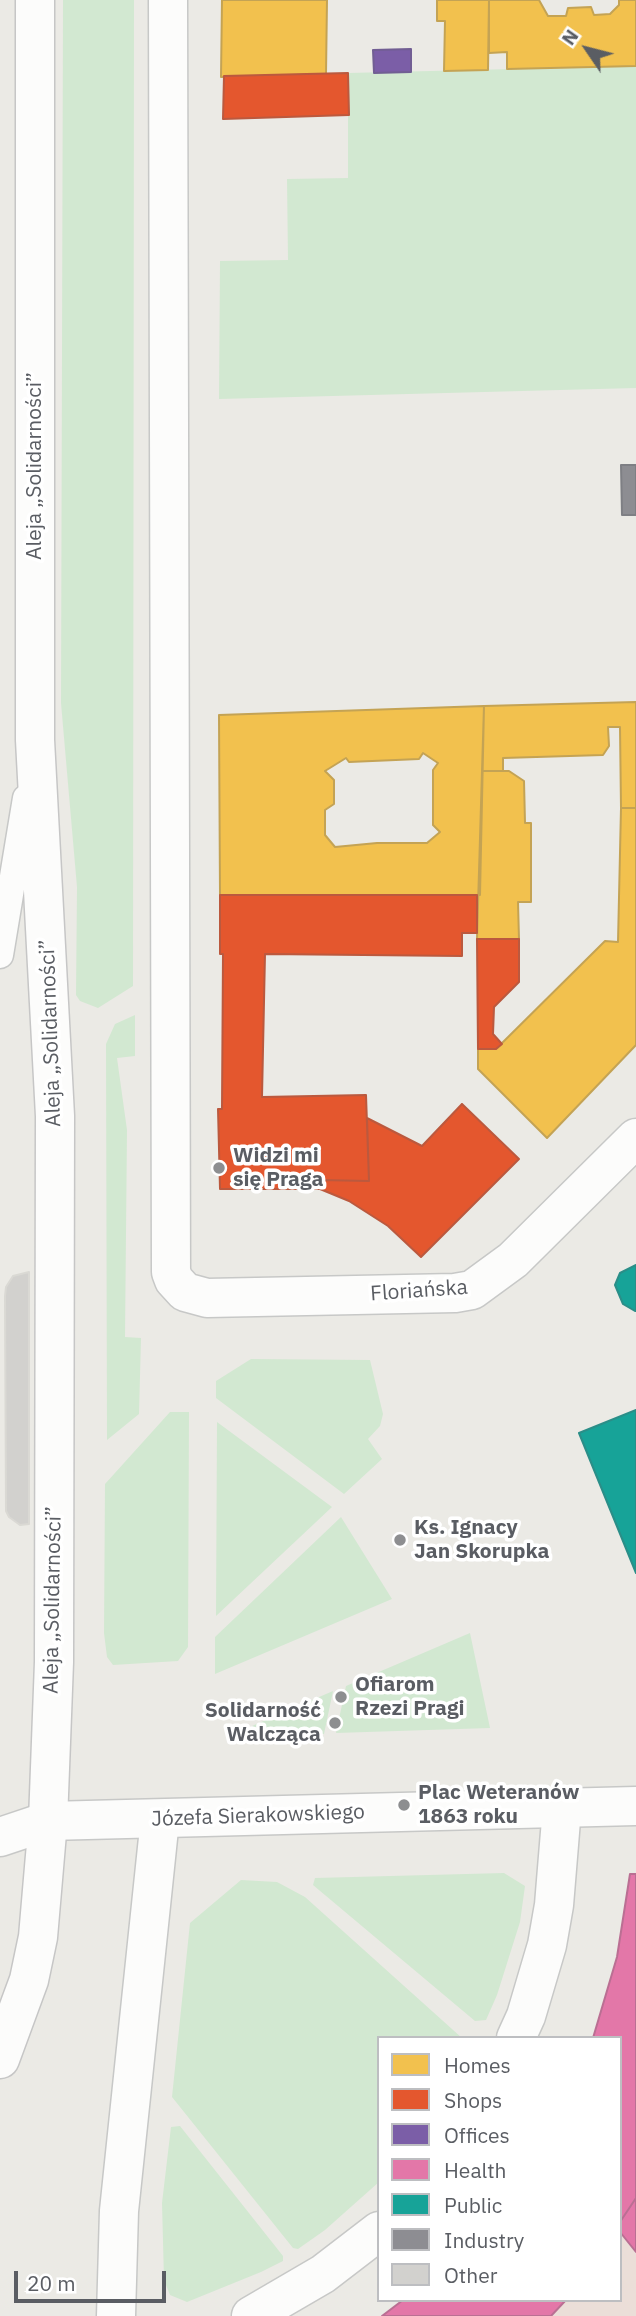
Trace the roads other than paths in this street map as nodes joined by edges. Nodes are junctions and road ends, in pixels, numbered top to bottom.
1 (35, 0) edge
2 (168, 0) edge
3 (35, 740) junction
4 (0, 955) edge
5 (636, 1138) edge
6 (636, 1806) edge
7 (562, 1808) junction
8 (160, 1819) junction
9 (48, 1821) junction
10 (0, 1837) edge
11 (517, 2036) edge
12 (0, 2059) edge
13 (377, 2233) edge
14 (116, 2316) edge
15 (251, 2316) edge

1 - 3 street, Aleja „Solidarności”
2 - 5 street, Floriańska
3 - 4 lane
3 - 9 street, Aleja „Solidarności”
6 - 7 street, Józefa Sierakowskiego
7 - 8 street, Józefa Sierakowskiego
7 - 11 street
8 - 9 street, Józefa Sierakowskiego
8 - 14 street
9 - 10 street, Józefa Sierakowskiego
9 - 12 street, Aleja „Solidarności”
13 - 15 street

